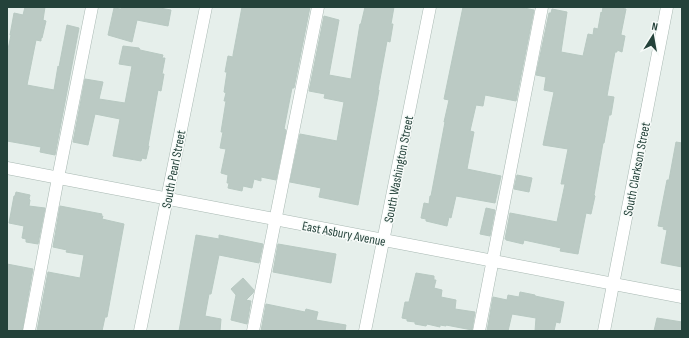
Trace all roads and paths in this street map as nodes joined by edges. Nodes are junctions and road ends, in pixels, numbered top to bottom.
1 (92, 7) edge
2 (206, 7) edge
3 (318, 7) edge
4 (430, 7) edge
5 (542, 7) edge
6 (667, 7) edge
7 (7, 168) edge
8 (58, 178) junction
9 (168, 199) junction
10 (275, 220) junction
11 (384, 240) junction
12 (493, 261) junction
13 (614, 284) junction
14 (682, 297) edge
15 (29, 331) edge
16 (140, 331) edge
17 (253, 331) edge
18 (365, 331) edge
19 (479, 331) edge
20 (604, 331) edge

1 - 8 street
2 - 9 street, South Pearl Street
3 - 10 street
4 - 11 street, South Washington Street
5 - 12 street
6 - 13 street, South Clarkson Street
7 - 8 street, East Asbury Avenue
8 - 9 street, East Asbury Avenue
8 - 15 street
9 - 10 street, East Asbury Avenue
9 - 16 street, South Pearl Street
10 - 11 street, East Asbury Avenue
10 - 17 street
11 - 12 street, East Asbury Avenue
11 - 18 street, South Washington Street
12 - 13 street, East Asbury Avenue
12 - 19 street
13 - 14 street, East Asbury Avenue
13 - 20 street, South Clarkson Street

